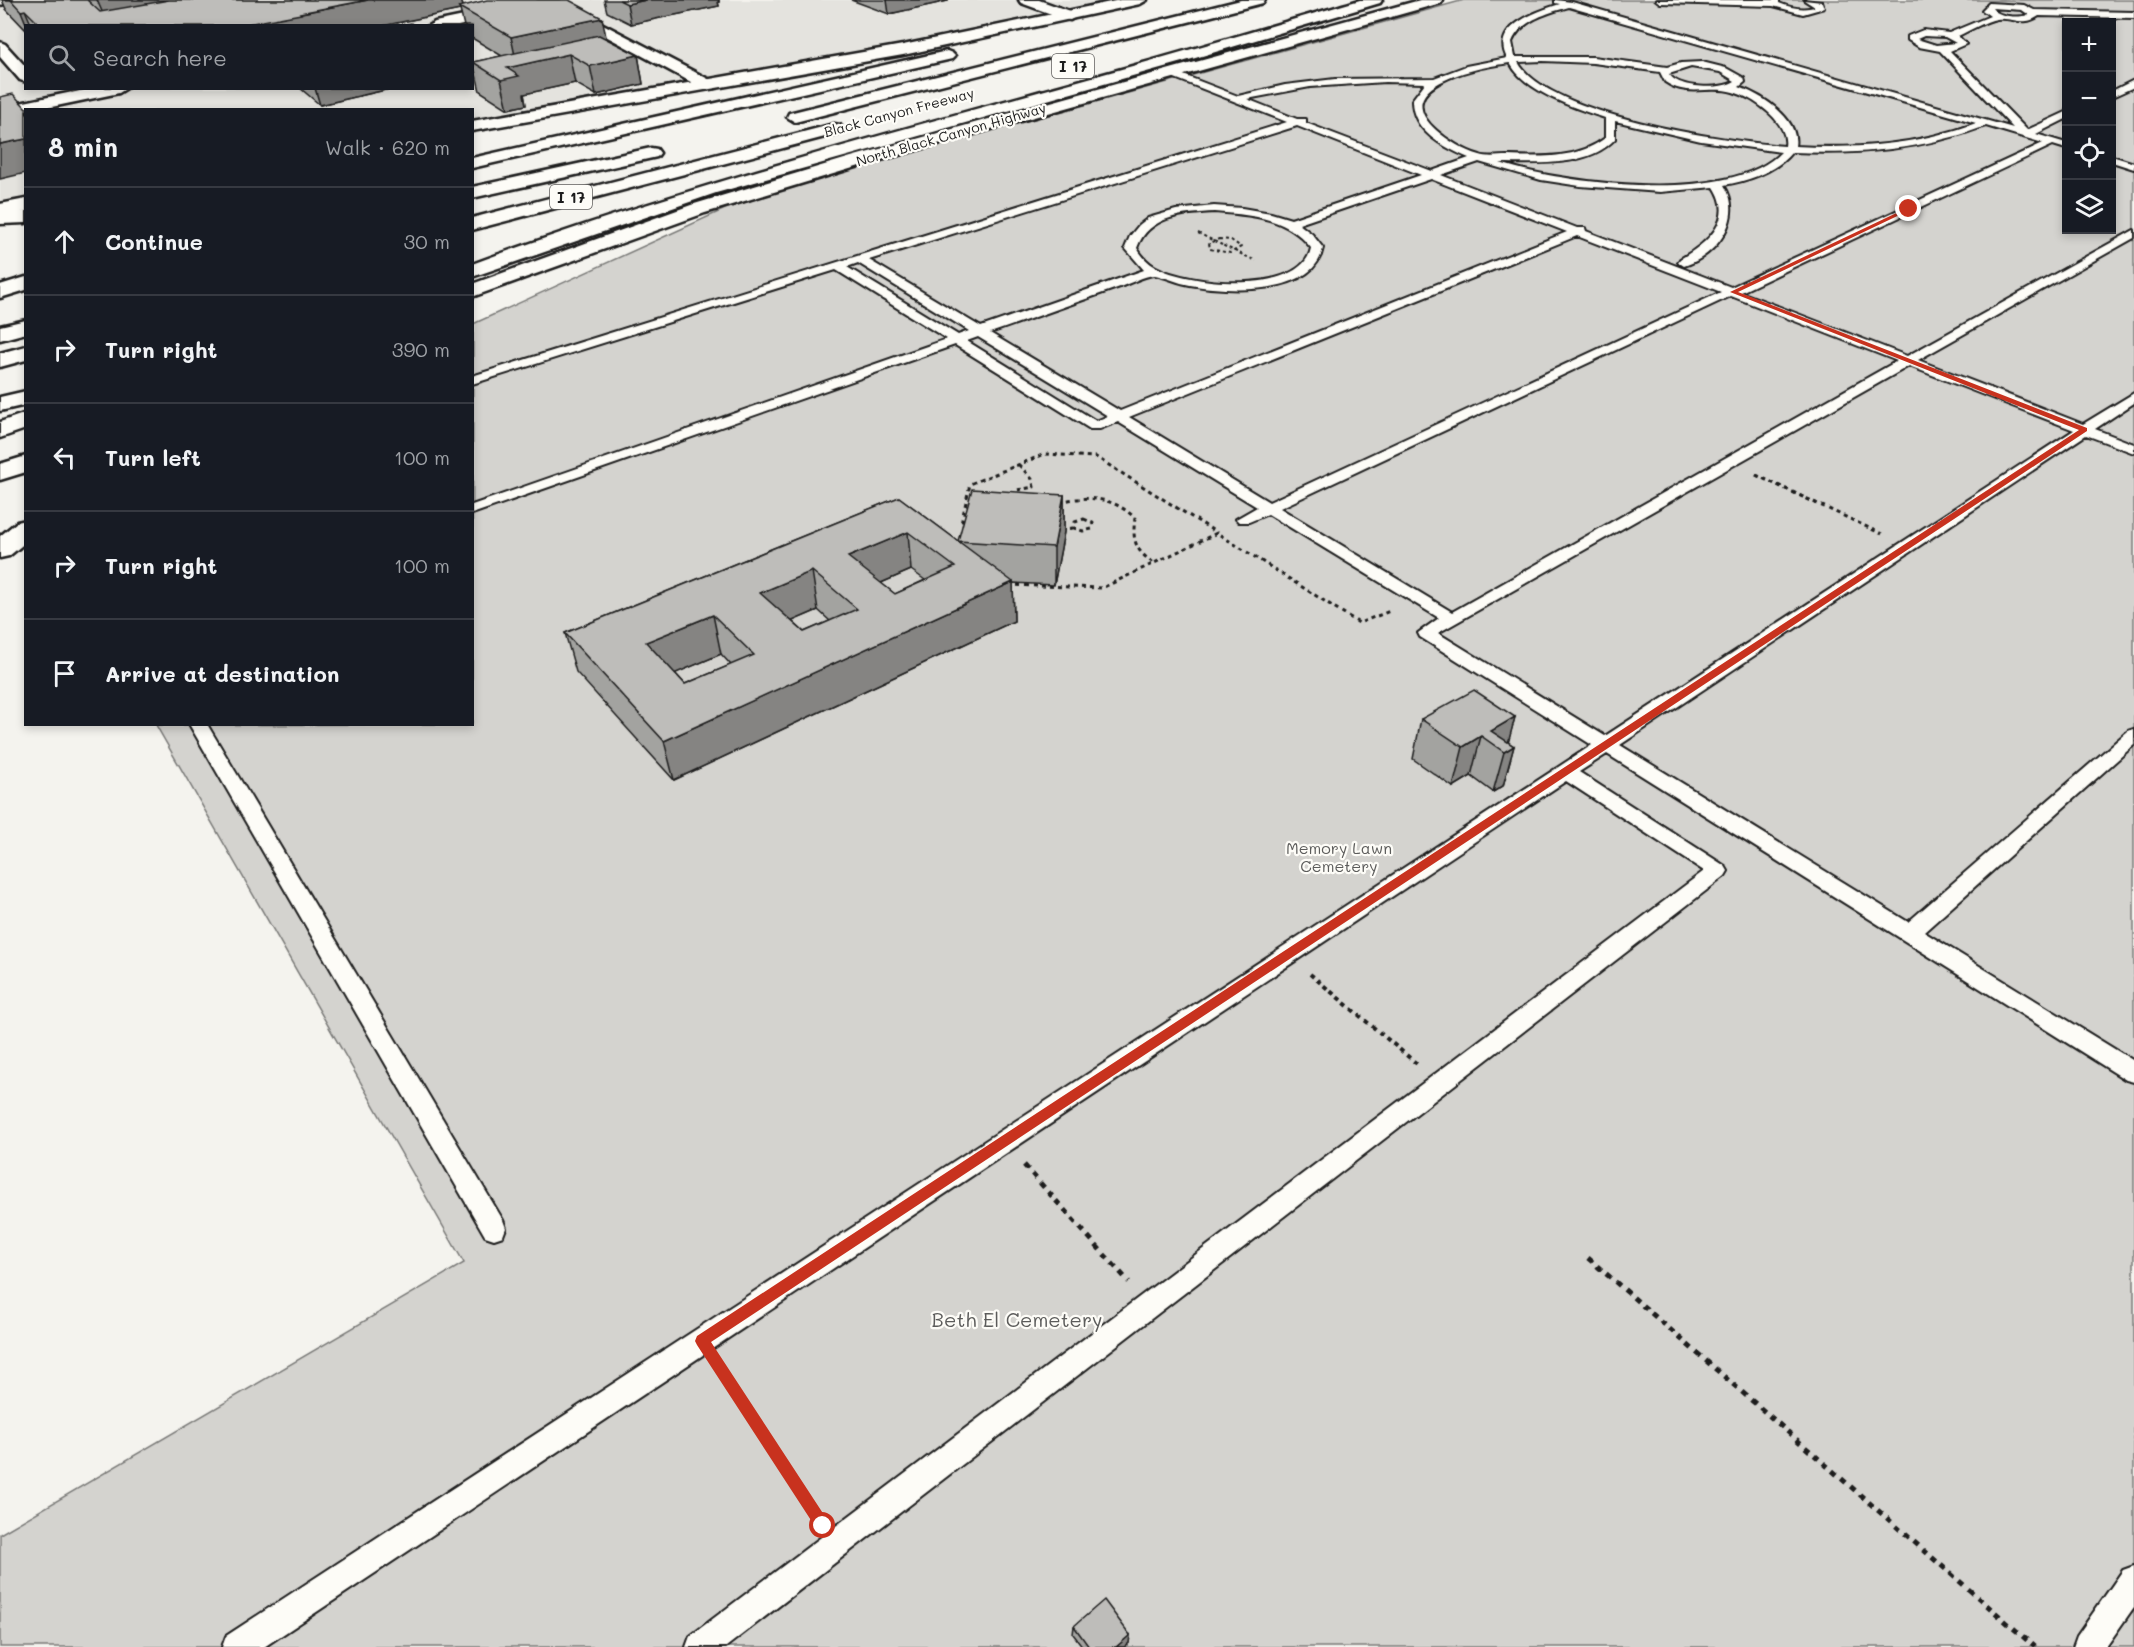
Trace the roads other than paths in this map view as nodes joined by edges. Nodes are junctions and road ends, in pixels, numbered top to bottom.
1 (1026, 0) edge
2 (1258, 0) edge
3 (1325, 0) edge
4 (1375, 0) edge
5 (1436, 0) edge
6 (1555, 0) edge
7 (1660, 0) edge
8 (1809, 0) edge
9 (548, 1) edge
10 (1775, 2) edge
11 (1569, 4) junction
12 (1144, 5) edge
13 (1279, 12) dead end
14 (2033, 13) junction
15 (2134, 15) edge
16 (1070, 16) junction
17 (1998, 16) junction
18 (445, 24) edge
19 (1949, 36) junction
20 (0, 48) edge
21 (1942, 48) junction
22 (969, 51) junction
23 (1510, 60) junction
24 (1667, 70) junction
25 (1178, 71) junction
26 (24, 74) edge
27 (1434, 81) junction
28 (2134, 83) edge
29 (708, 85) junction
30 (1731, 88) junction
31 (38, 90) edge
32 (112, 90) edge
33 (2116, 92) edge
34 (1252, 95) junction
35 (1237, 99) junction
36 (52, 106) edge
37 (35, 108) edge
38 (24, 109) edge
39 (0, 112) edge
40 (2062, 117) edge
41 (1313, 118) junction
42 (1610, 118) junction
43 (781, 120) dead end
44 (1298, 123) junction
45 (1986, 123) junction
46 (474, 126) edge
47 (845, 126) dead end
48 (2026, 135) junction
49 (497, 140) dead end
50 (2052, 142) junction
51 (2062, 145) edge
52 (671, 148) dead end
53 (1790, 148) junction
54 (651, 153) junction
55 (1478, 159) junction
56 (2116, 160) edge
57 (474, 163) edge
58 (2134, 166) edge
59 (1446, 170) junction
60 (752, 171) junction
61 (1431, 175) junction
62 (1717, 183) junction
63 (590, 192) junction
64 (474, 193) edge
65 (474, 200) edge
66 (24, 205) edge
67 (0, 210) edge
68 (24, 217) edge
69 (0, 218) edge
70 (474, 223) edge
71 (1291, 223) junction
72 (1591, 226) junction
73 (1577, 231) junction
74 (2134, 233) edge
75 (474, 234) edge
76 (474, 253) edge
77 (861, 260) junction
78 (1684, 262) junction
79 (839, 267) junction
80 (474, 270) edge
81 (1154, 271) junction
82 (24, 284) edge
83 (1746, 286) junction
84 (474, 290) edge
85 (0, 292) edge
86 (1733, 292) junction
87 (24, 304) edge
88 (0, 310) edge
89 (24, 327) edge
90 (980, 332) junction
91 (0, 333) edge
92 (957, 340) junction
93 (24, 353) edge
94 (0, 360) edge
95 (1908, 361) junction
96 (474, 379) edge
97 (2134, 397) edge
98 (24, 398) edge
99 (0, 404) edge
100 (1118, 416) junction
101 (24, 421) edge
102 (2084, 429) junction
103 (0, 431) edge
104 (2134, 449) edge
105 (24, 464) edge
106 (0, 473) edge
107 (1268, 507) junction
108 (474, 509) edge
109 (1244, 519) dead end
110 (24, 530) edge
111 (0, 550) edge
112 (1452, 618) junction
113 (199, 726) edge
114 (2134, 735) edge
115 (1606, 745) junction
116 (1565, 772) junction
117 (1909, 933) junction
118 (2134, 1073) edge
119 (494, 1228) dead end
120 (2134, 1581) edge
121 (237, 1647) edge
122 (701, 1647) edge
123 (2088, 1647) edge

1 - 16 main road
2 - 43 main road, Black Canyon Freeway / I 17
3 - 13 main road
4 - 60 main road
5 - 25 main road, North Black Canyon Highway
6 - 11 lane
7 - 10 lane
8 - 10 lane
9 - 18 main road
9 - 29 main road
11 - 23 lane
11 - 45 lane
12 - 16 main road
12 - 22 main road
14 - 15 lane
14 - 17 lane
14 - 17 lane
16 - 29 main road
17 - 19 lane
19 - 21 lane
19 - 21 lane
20 - 26 main road
21 - 48 lane
22 - 49 main road
22 - 57 main road
23 - 24 lane
23 - 27 lane
23 - 42 lane
24 - 30 lane
24 - 30 lane
25 - 34 lane
25 - 35 lane
25 - 84 main road, North Black Canyon Highway
27 - 34 lane
27 - 55 lane
28 - 33 lane
29 - 46 main road
30 - 53 lane
31 - 36 main road
32 - 36 main road
34 - 35 lane
34 - 41 lane
35 - 44 lane
36 - 37 main road
38 - 39 main road
40 - 48 lane
41 - 44 lane
41 - 59 lane
42 - 53 lane
42 - 55 lane
44 - 61 lane
44 - 77 lane
45 - 48 lane
45 - 53 lane
47 - 63 main road, Black Canyon Freeway / I 17
48 - 50 lane
50 - 51 lane
50 - 83 lane
52 - 54 main road, I 17
53 - 62 lane
54 - 64 main road
54 - 65 main road, I 17
55 - 59 lane
55 - 62 lane
56 - 58 lane
59 - 61 lane
59 - 72 lane
60 - 76 main road
60 - 80 main road
61 - 71 lane
61 - 73 lane
62 - 78 lane
63 - 70 main road, Black Canyon Freeway / I 17
63 - 75 main road
66 - 67 main road
68 - 69 main road
71 - 81 lane
71 - 81 lane
72 - 73 lane
72 - 78 lane
73 - 86 lane
73 - 100 lane
74 - 95 lane
77 - 79 lane
77 - 90 lane
78 - 83 lane
79 - 92 lane
79 - 96 lane
81 - 90 lane
82 - 85 main road
83 - 86 lane
86 - 95 lane
86 - 107 lane
87 - 88 main road
89 - 91 main road
90 - 92 lane
90 - 100 lane
92 - 100 lane
92 - 108 lane
93 - 94 main road
95 - 102 lane
95 - 112 lane
97 - 102 lane
98 - 99 main road
100 - 107 lane
101 - 103 main road
102 - 104 lane
102 - 115 lane
105 - 106 main road
107 - 109 lane
107 - 112 lane
110 - 111 main road
112 - 115 lane
113 - 119 lane
114 - 117 lane
115 - 116 lane
115 - 117 lane
116 - 121 lane
116 - 122 lane
117 - 118 lane
120 - 123 lane

